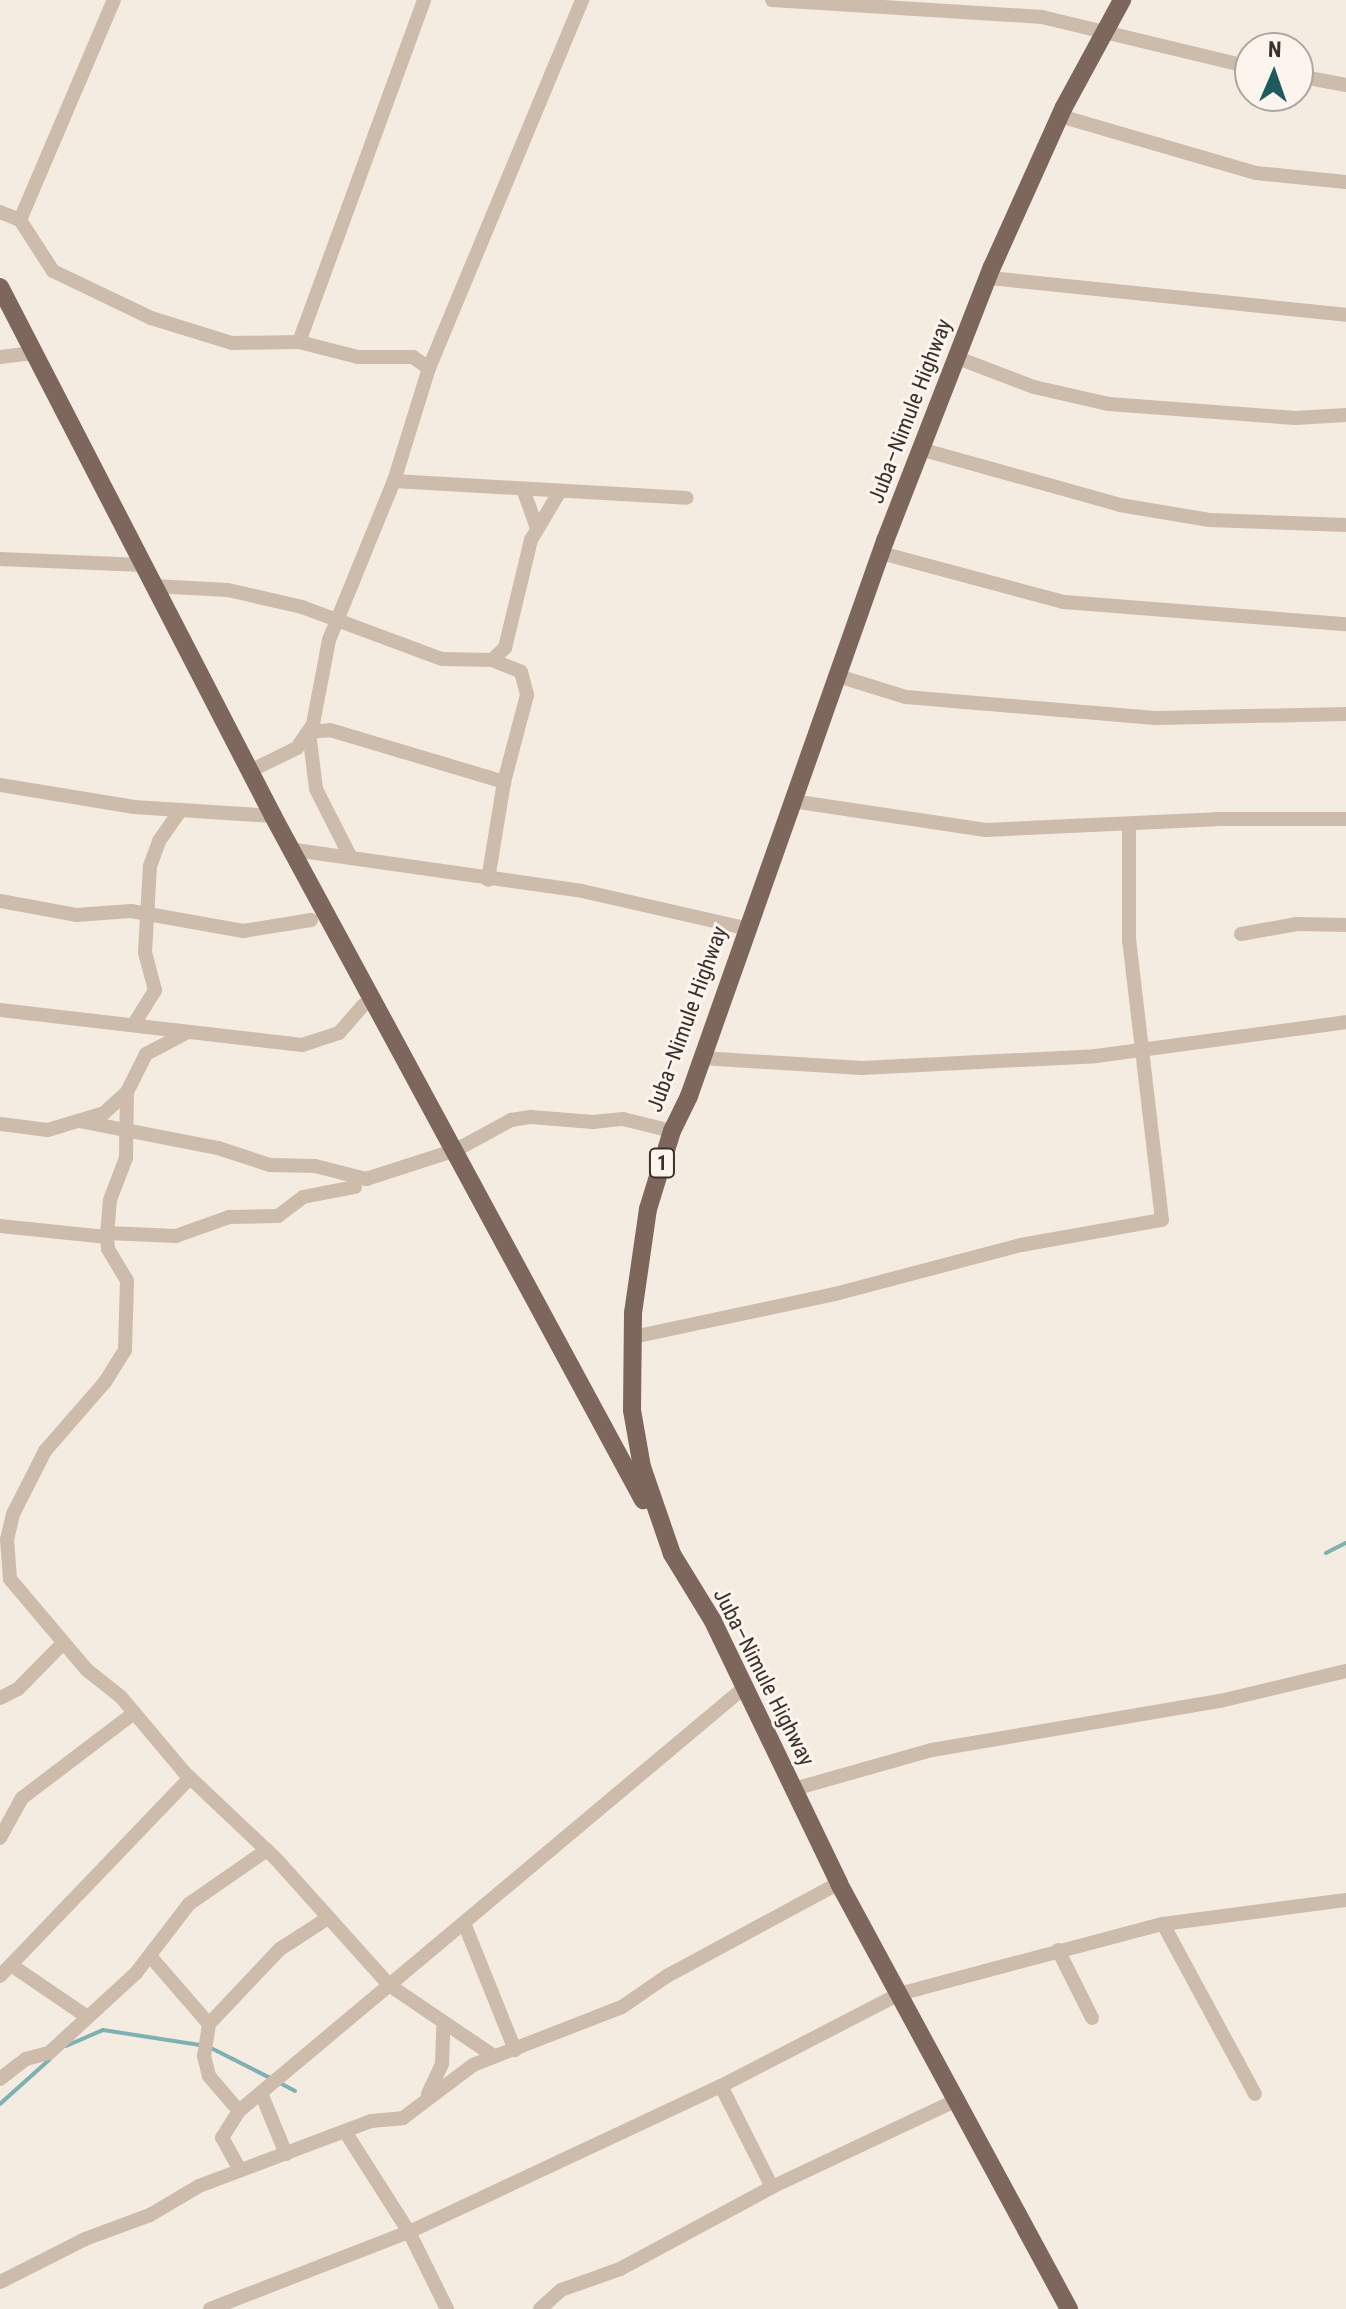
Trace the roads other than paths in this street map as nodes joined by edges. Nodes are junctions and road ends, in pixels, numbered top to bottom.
1 (114, 0) edge
2 (424, 0) edge
3 (582, 0) edge
4 (772, 0) edge
5 (1122, 0) edge
6 (935, 5) edge
7 (1105, 31) junction
8 (1234, 63) edge
9 (1314, 79) edge
10 (1346, 85) edge
11 (1060, 116) junction
12 (1346, 182) edge
13 (0, 212) edge
14 (20, 220) junction
15 (990, 278) junction
16 (0, 287) edge
17 (1346, 315) edge
18 (299, 342) junction
19 (33, 353) junction
20 (0, 357) edge
21 (955, 357) junction
22 (429, 368) junction
23 (1346, 415) edge
24 (920, 449) junction
25 (394, 481) junction
26 (523, 489) junction
27 (560, 491) junction
28 (687, 498) dead end
29 (1346, 525) edge
30 (537, 528) junction
31 (881, 553) junction
32 (0, 559) edge
33 (142, 565) junction
34 (153, 586) junction
35 (341, 620) junction
36 (1346, 624) edge
37 (511, 631) junction
38 (492, 660) junction
39 (521, 672) junction
40 (838, 676) junction
41 (1346, 714) edge
42 (309, 732) junction
43 (250, 771) junction
44 (504, 782) junction
45 (0, 785) edge
46 (792, 801) junction
47 (181, 810) junction
48 (273, 816) junction
49 (1346, 819) edge
50 (1129, 826) junction
51 (295, 850) junction
52 (351, 858) junction
53 (488, 880) junction
54 (0, 901) edge
55 (148, 914) junction
56 (311, 920) dead end
57 (1346, 925) edge
58 (745, 928) junction
59 (1241, 934) dead end
60 (363, 1005) dead end
61 (0, 1010) edge
62 (1346, 1022) edge
63 (134, 1024) junction
64 (186, 1033) junction
65 (1142, 1049) junction
66 (702, 1058) junction
67 (127, 1092) junction
68 (79, 1121) junction
69 (0, 1124) edge
70 (129, 1131) junction
71 (672, 1131) junction
72 (456, 1150) junction
73 (355, 1187) dead end
74 (0, 1226) edge
75 (107, 1235) junction
76 (633, 1337) junction
77 (672, 1554) junction
78 (63, 1643) junction
79 (1346, 1671) edge
80 (746, 1686) dead end
81 (0, 1698) edge
82 (134, 1713) junction
83 (190, 1778) junction
84 (794, 1789) junction
85 (0, 1838) edge
86 (267, 1850) junction
87 (839, 1883) junction
88 (1346, 1900) edge
89 (328, 1918) junction
90 (464, 1923) junction
91 (1163, 1924) junction
92 (1058, 1950) junction
93 (150, 1956) junction
94 (5, 1971) edge
95 (389, 1985) junction
96 (899, 1994) junction
97 (86, 2016) junction
98 (1092, 2018) dead end
99 (209, 2024) junction
100 (443, 2026) junction
101 (515, 2050) junction
102 (494, 2056) junction
103 (0, 2079) edge
104 (721, 2086) junction
105 (261, 2093) junction
106 (1255, 2094) dead end
107 (957, 2100) junction
108 (425, 2102) junction
109 (239, 2111) junction
110 (346, 2133) junction
111 (286, 2154) junction
112 (240, 2170) junction
113 (772, 2187) junction
114 (409, 2232) junction
115 (0, 2282) edge
116 (210, 2309) edge
117 (447, 2309) edge
118 (540, 2309) edge
119 (1069, 2309) edge

1 - 14 street
2 - 18 street
3 - 22 street
4 - 6 street
5 - 7 main road, Juba–Nimule Highway / 1
6 - 7 street
7 - 8 street
7 - 11 main road, Juba–Nimule Highway / 1
9 - 10 street
11 - 12 street
11 - 15 main road, Juba–Nimule Highway / 1
13 - 14 street
14 - 18 street
15 - 17 street
15 - 21 main road, Juba–Nimule Highway / 1
16 - 19 main road
18 - 22 street
19 - 20 street
19 - 33 main road
21 - 23 street
21 - 24 main road, Juba–Nimule Highway / 1
22 - 25 street
24 - 29 street
24 - 31 main road, Juba–Nimule Highway / 1
25 - 26 street
25 - 35 street
26 - 27 street
26 - 30 street
27 - 28 street
27 - 30 street
30 - 37 street
31 - 36 street
31 - 40 main road, Juba–Nimule Highway / 1
32 - 33 street
33 - 34 main road
34 - 35 street
34 - 43 main road
35 - 38 street
35 - 42 street
37 - 38 street
37 - 39 street
38 - 39 street
39 - 44 street
40 - 41 street
40 - 46 main road, Juba–Nimule Highway / 1
42 - 43 street
42 - 44 street
42 - 52 street
43 - 48 main road
44 - 53 street
45 - 47 street
46 - 50 street
46 - 58 main road, Juba–Nimule Highway / 1
47 - 48 street
47 - 55 street
48 - 51 main road
49 - 50 street
50 - 65 street
51 - 52 street
51 - 72 main road
52 - 53 street
53 - 58 street
54 - 55 street
55 - 56 street
55 - 63 street
57 - 59 street
58 - 66 main road, Juba–Nimule Highway / 1
60 - 64 street
61 - 63 street
62 - 65 street
63 - 64 street
64 - 67 street
65 - 66 street
65 - 76 street
66 - 71 main road, Juba–Nimule Highway / 1
67 - 68 street
67 - 70 street
68 - 69 street
68 - 70 street
70 - 72 street
70 - 75 street
71 - 72 street
71 - 76 main road, Juba–Nimule Highway / 1
72 - 77 main road
73 - 75 street
74 - 75 street
75 - 78 street
76 - 77 main road, Juba–Nimule Highway / 1
77 - 84 main road, Juba–Nimule Highway / 1
78 - 81 street
78 - 82 street
79 - 84 street
80 - 90 street
82 - 83 street
82 - 85 street
83 - 86 street
83 - 94 street
84 - 87 main road, Juba–Nimule Highway / 1
86 - 89 street
86 - 93 street
87 - 96 main road, Juba–Nimule Highway / 1
87 - 101 street
88 - 91 street
89 - 95 street
89 - 99 street
90 - 95 street
90 - 101 street
91 - 92 street
91 - 106 street
92 - 96 street
92 - 98 street
93 - 97 street
93 - 99 street
94 - 97 street
95 - 100 street
95 - 105 street
96 - 104 street
96 - 107 main road, Juba–Nimule Highway / 1
97 - 103 street
99 - 109 street
100 - 102 street
100 - 108 street
101 - 102 street
102 - 108 street
104 - 113 street
104 - 114 street
105 - 109 street
105 - 111 street
107 - 113 street
107 - 119 main road, Juba–Nimule Highway / 1
108 - 110 street
109 - 112 street
110 - 111 street
110 - 114 street
111 - 112 street
112 - 115 street
113 - 118 street
114 - 116 street
114 - 117 street

